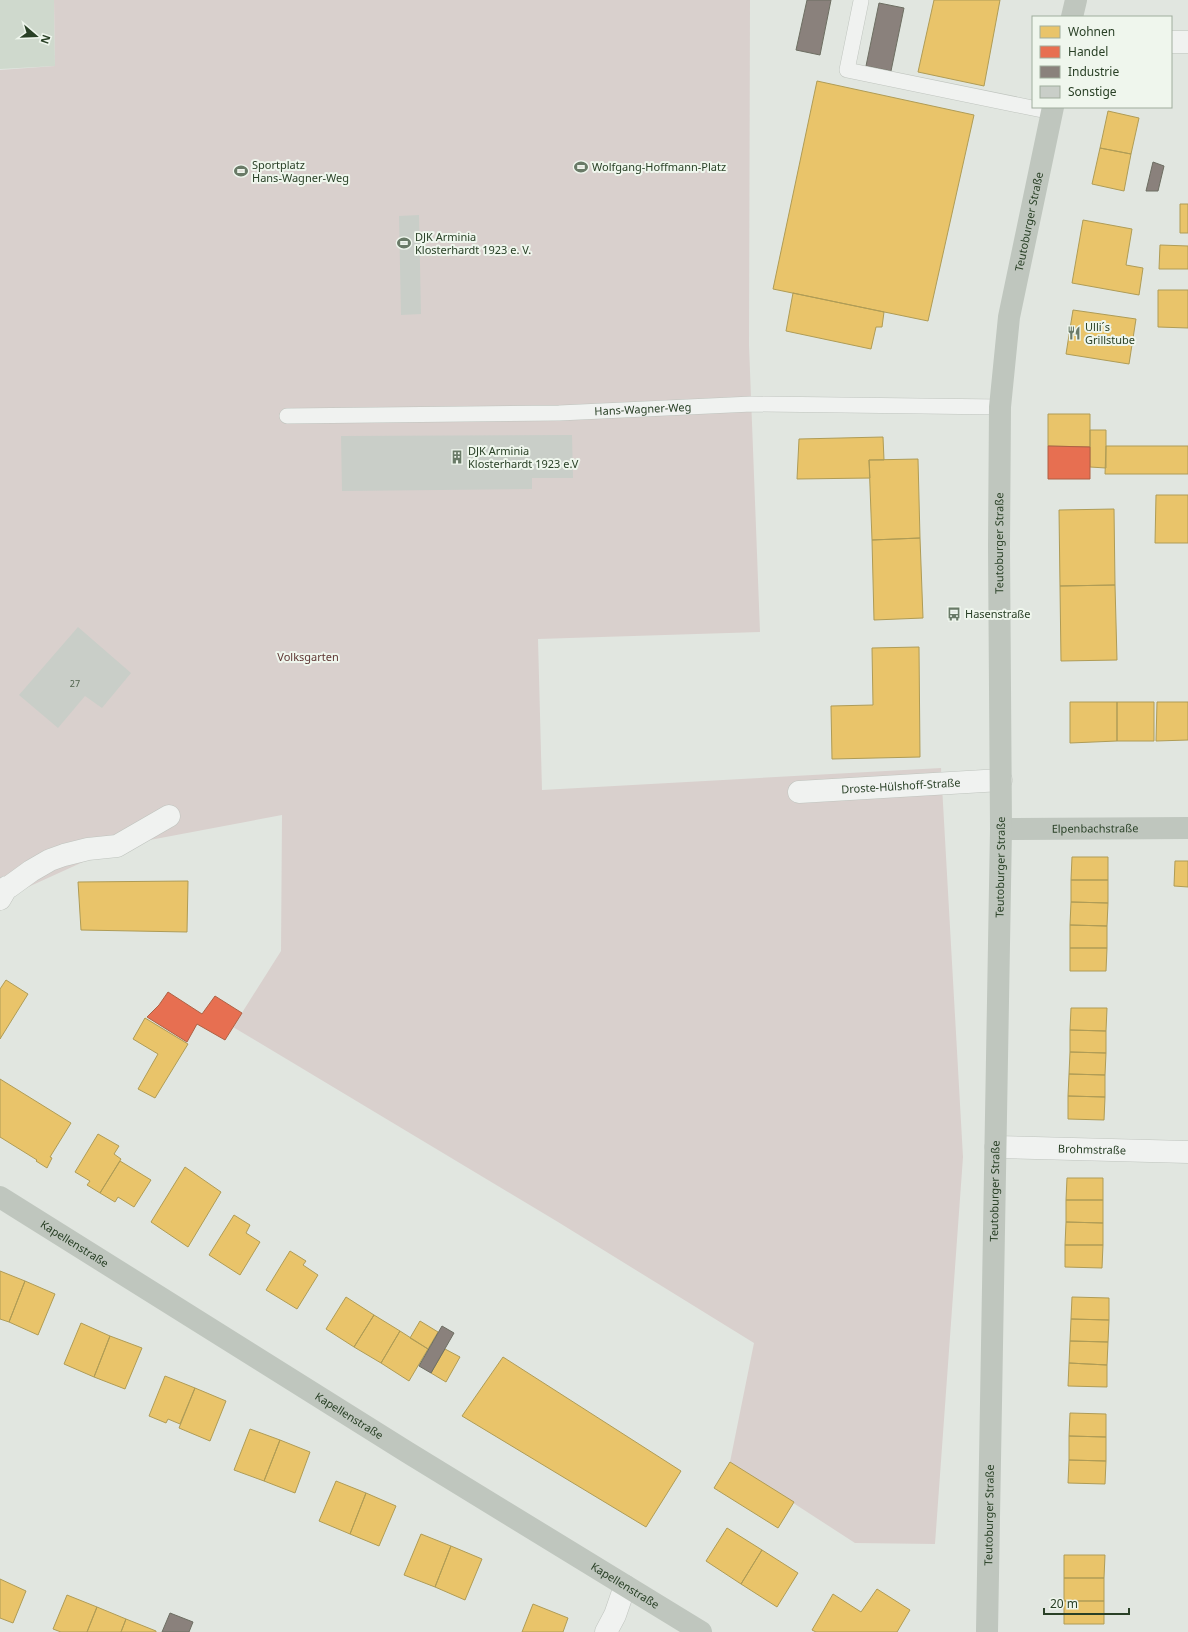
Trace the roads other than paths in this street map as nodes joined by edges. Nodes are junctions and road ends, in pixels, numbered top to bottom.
1 (1076, 0) edge
2 (862, 1) dead end
3 (1072, 16) edge
4 (1172, 42) edge
5 (1188, 42) edge
6 (1032, 105) edge
7 (1052, 109) edge
8 (1000, 407) junction
9 (287, 416) dead end
10 (1001, 780) junction
11 (799, 792) dead end
12 (169, 816) dead end
13 (1188, 828) edge
14 (1001, 829) junction
15 (0, 898) edge
16 (996, 1147) junction
17 (1188, 1152) edge
18 (0, 1197) edge
19 (625, 1586) junction
20 (606, 1632) edge
21 (701, 1632) edge
22 (987, 1632) edge

1 - 3 main road
2 - 6 lane
4 - 5 street
7 - 8 main road, Teutoburger Straße
8 - 9 lane, Hans-Wagner-Weg
8 - 10 main road, Teutoburger Straße
10 - 11 street, Droste-Hülshoff-Straße
10 - 14 main road, Teutoburger Straße
12 - 15 street
13 - 14 main road, Elpenbachstraße
14 - 16 main road, Teutoburger Straße
16 - 17 street, Brohmstraße
16 - 22 main road, Teutoburger Straße
18 - 19 main road, Kapellenstraße
19 - 20 street
19 - 21 main road, Kapellenstraße

